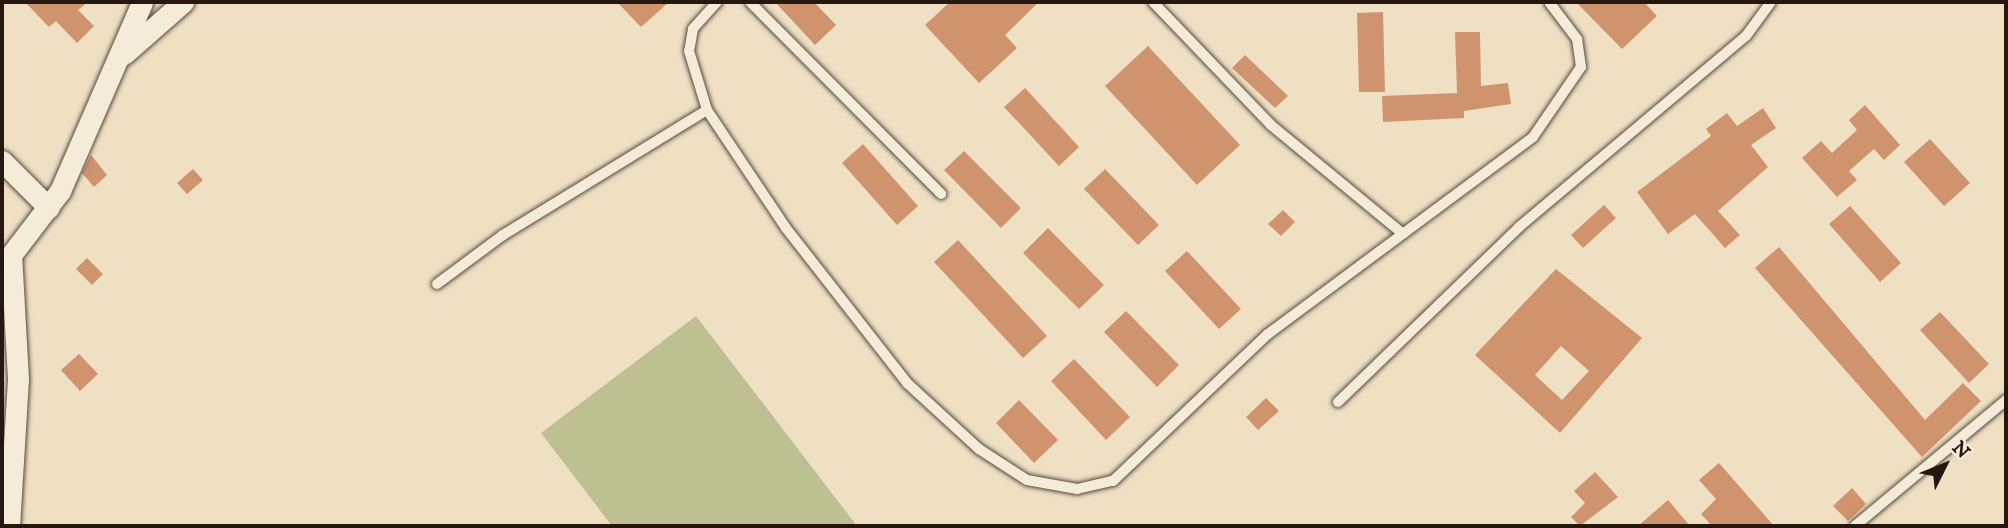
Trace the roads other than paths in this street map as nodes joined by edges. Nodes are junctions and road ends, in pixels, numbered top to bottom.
1 (142, 2) edge
2 (183, 2) edge
3 (717, 2) edge
4 (750, 2) edge
5 (1153, 2) edge
6 (1549, 2) edge
7 (1771, 2) edge
8 (124, 54) junction
9 (707, 110) junction
10 (2, 162) edge
11 (941, 194) dead end
12 (49, 208) junction
13 (1401, 232) junction
14 (437, 284) dead end
15 (2006, 400) edge
16 (1338, 402) dead end
17 (9, 526) edge
18 (1856, 526) edge

1 - 8 street
2 - 8 street
3 - 9 lane
4 - 11 lane
5 - 13 lane
6 - 13 lane
7 - 16 lane
8 - 12 street
9 - 13 lane
9 - 14 lane
10 - 12 street
12 - 17 street
15 - 18 lane

